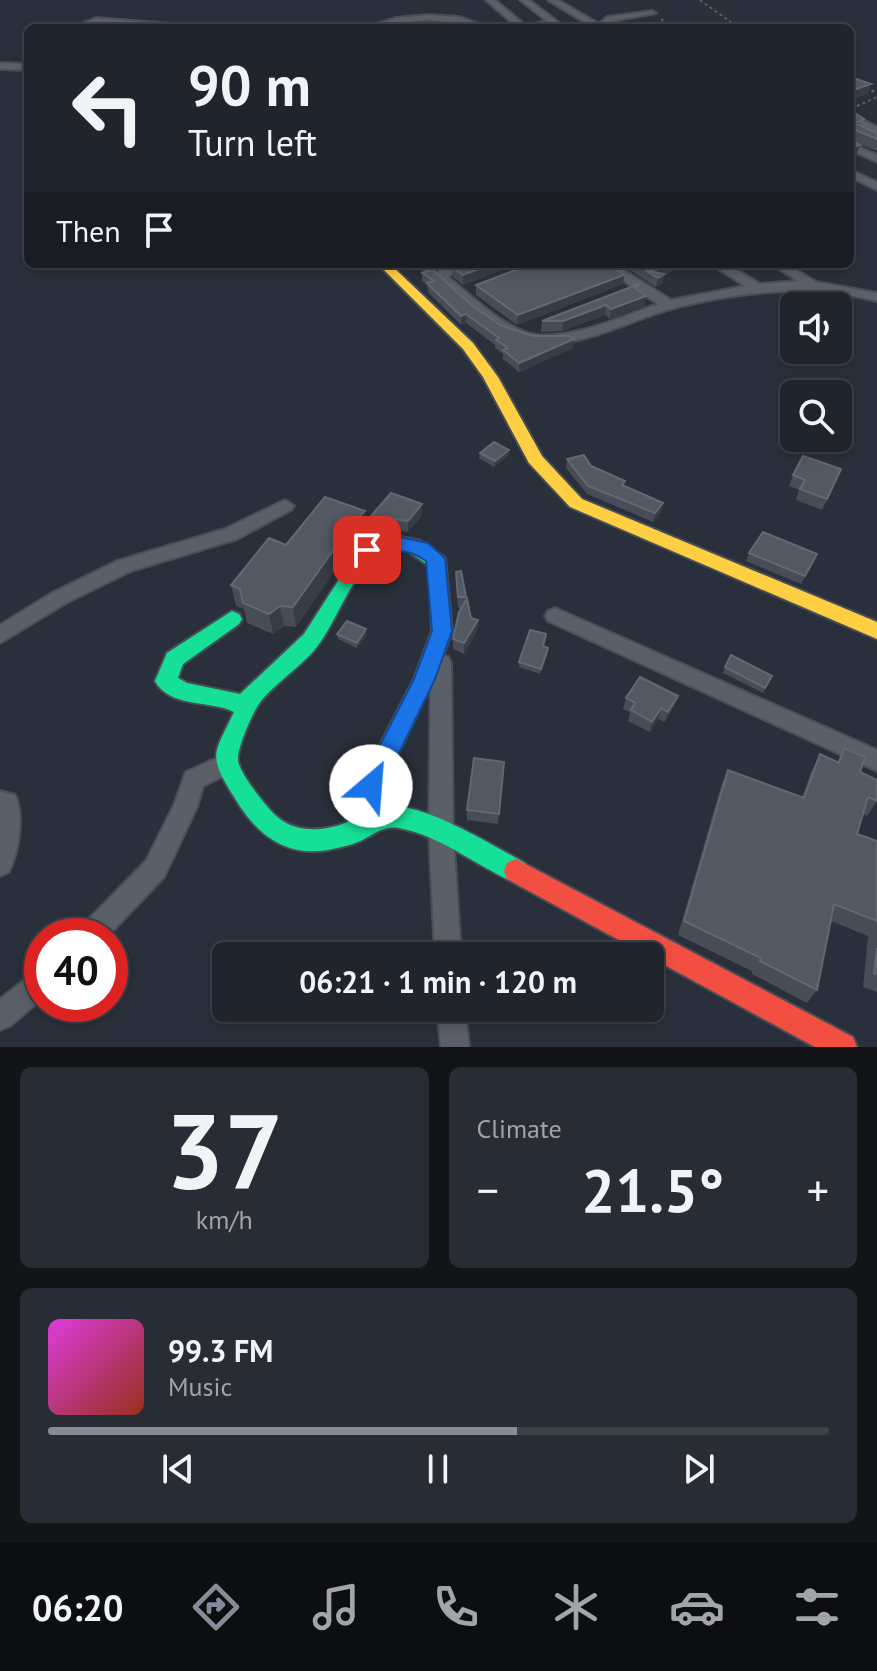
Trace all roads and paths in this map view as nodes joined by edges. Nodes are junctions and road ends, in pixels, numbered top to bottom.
1 (490, 0) edge
2 (524, 0) edge
3 (552, 0) edge
4 (700, 0) edge
5 (652, 13) dead end
6 (84, 24) edge
7 (131, 24) edge
8 (387, 24) edge
9 (478, 24) edge
10 (521, 24) edge
11 (545, 24) edge
12 (593, 24) edge
13 (604, 24) edge
14 (733, 24) edge
15 (0, 66) edge
16 (24, 67) edge
17 (862, 86) edge
18 (877, 95) edge
19 (854, 107) edge
20 (854, 119) edge
21 (877, 131) edge
22 (854, 148) edge
23 (877, 159) edge
24 (854, 175) edge
25 (877, 187) edge
26 (387, 268) edge
27 (452, 268) edge
28 (611, 268) edge
29 (725, 268) edge
30 (784, 268) edge
31 (812, 285) junction
32 (639, 286) junction
33 (755, 286) junction
34 (625, 291) edge
35 (877, 297) edge
36 (669, 305) junction
37 (538, 324) dead end
38 (516, 333) junction
39 (285, 506) dead end
40 (555, 616) dead end
41 (232, 619) dead end
42 (877, 631) edge
43 (0, 635) edge
44 (441, 663) dead end
45 (244, 704) junction
46 (877, 761) edge
47 (226, 764) junction
48 (0, 802) edge
49 (359, 830) junction
50 (441, 831) junction
51 (0, 864) edge
52 (107, 918) edge
53 (447, 942) edge
54 (24, 997) edge
55 (0, 1016) edge
56 (452, 1022) edge
57 (455, 1047) edge
58 (843, 1047) edge

1 - 10 street
2 - 11 street
3 - 12 street
4 - 14 path
5 - 13 street
6 - 7 street
8 - 9 street
15 - 16 street
17 - 18 path
18 - 19 path
20 - 21 street
22 - 23 street
24 - 25 street
26 - 42 street
27 - 38 street
28 - 32 street
29 - 33 street
30 - 31 street
31 - 33 street
31 - 35 street
32 - 34 street
32 - 36 street
33 - 36 street
36 - 38 street
37 - 38 street
39 - 43 street
40 - 46 street
41 - 45 street
44 - 50 street
45 - 47 street
45 - 49 street
47 - 49 street
47 - 52 street
48 - 51 street
49 - 50 street
50 - 53 street
50 - 58 street
54 - 55 street
56 - 57 street

